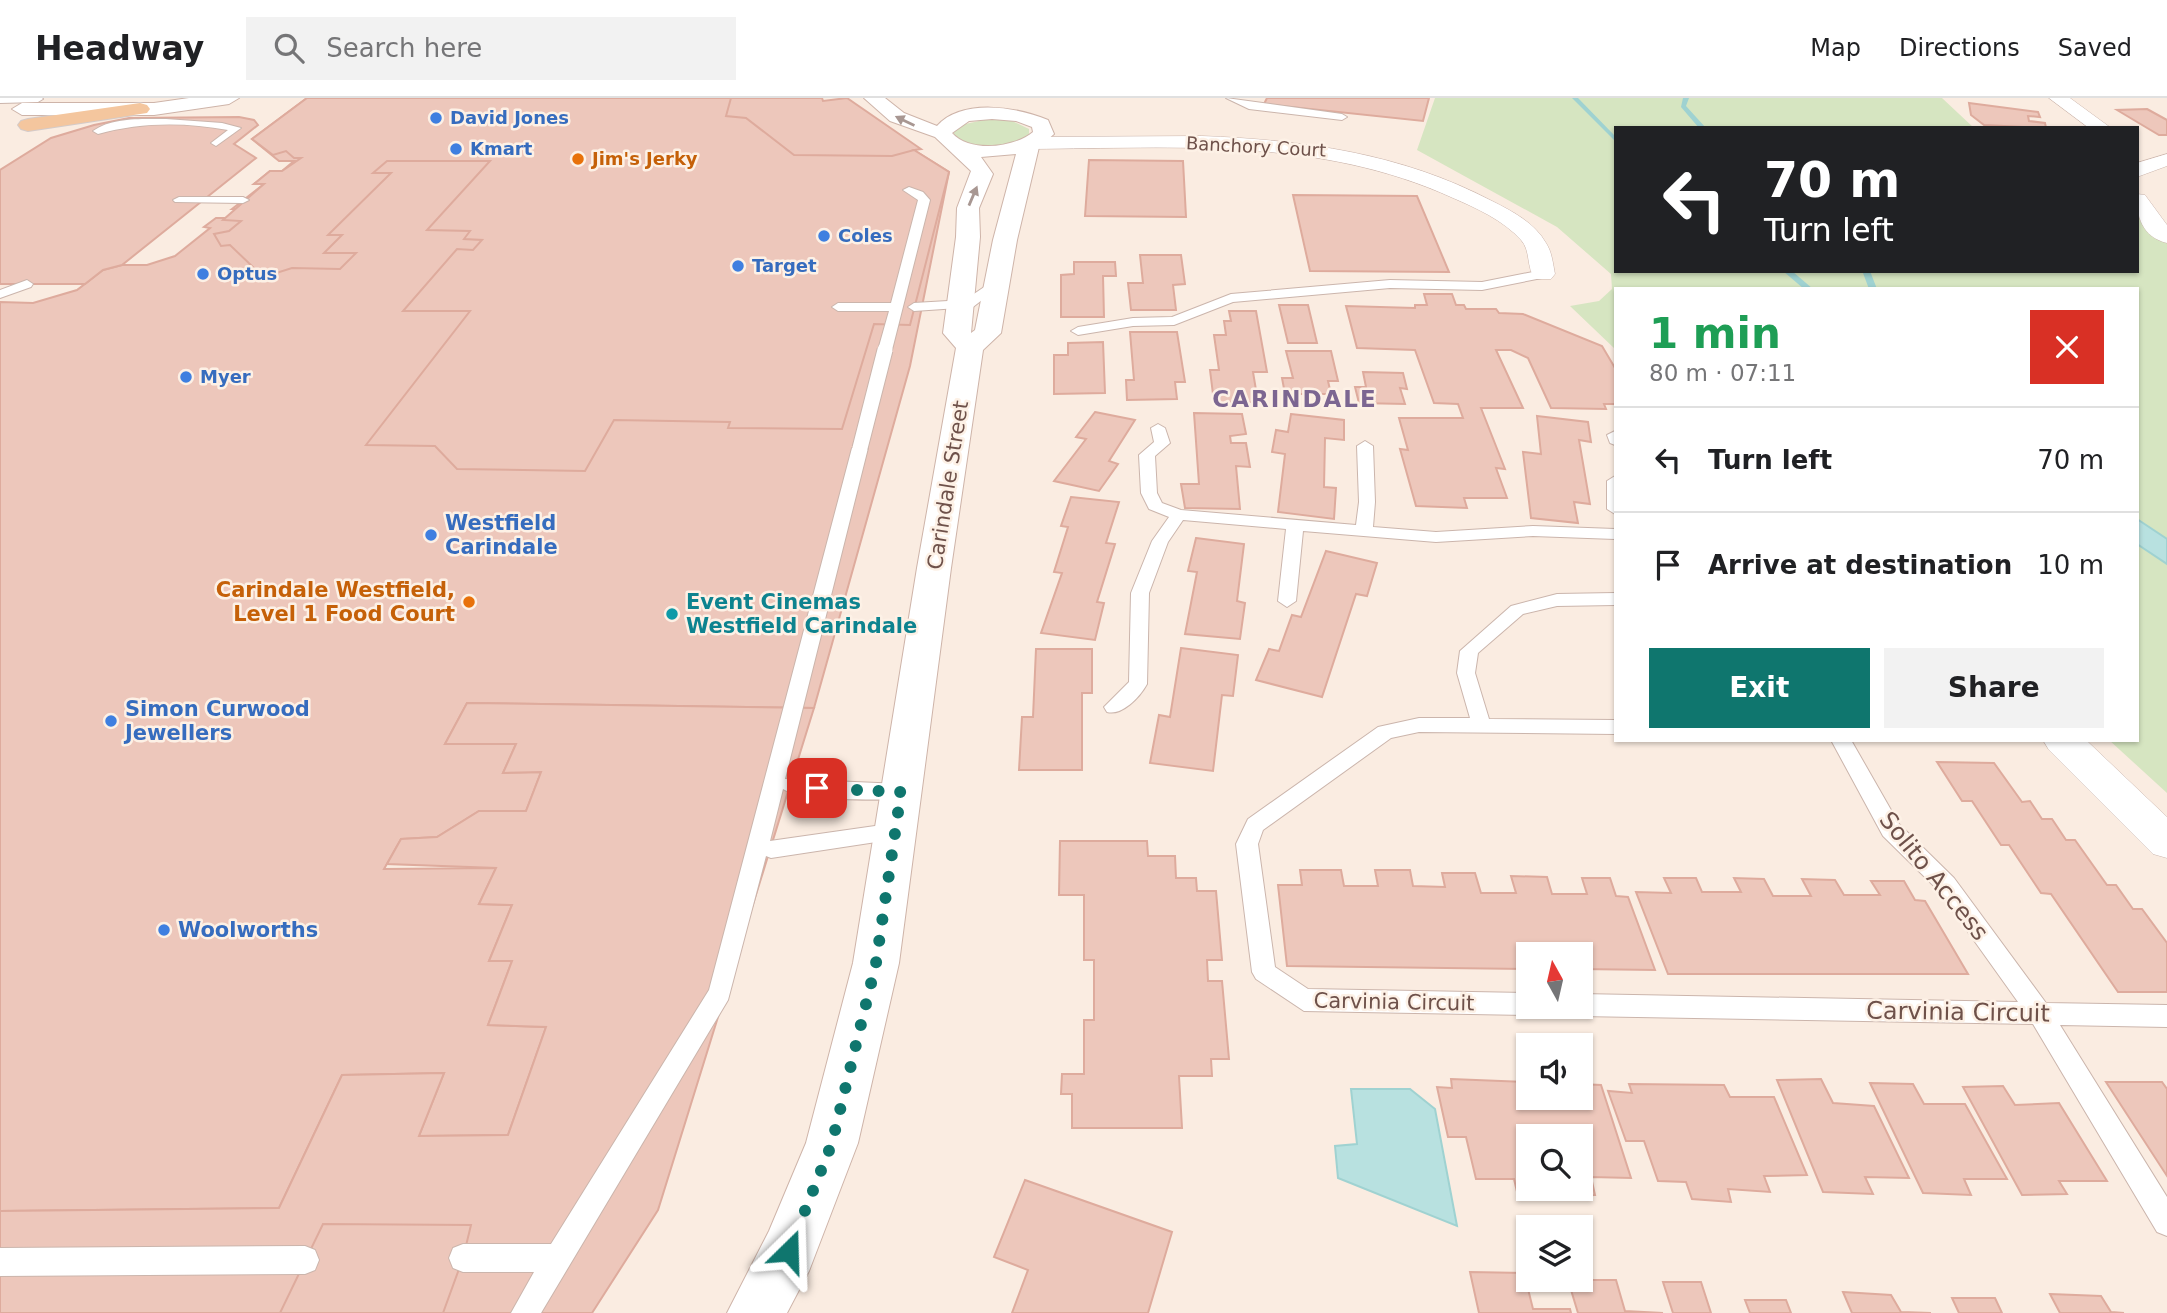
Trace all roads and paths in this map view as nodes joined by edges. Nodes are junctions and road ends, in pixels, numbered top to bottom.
1 (229, 98) edge
2 (874, 98) edge
3 (899, 98) edge
4 (993, 98) edge
5 (1231, 98) edge
6 (2058, 98) edge
7 (47, 105) edge
8 (1021, 106) edge
9 (140, 109) junction
10 (973, 115) junction
11 (3, 116) edge
12 (1342, 117) dead end
13 (1041, 124) junction
14 (2099, 126) edge
15 (98, 131) dead end
16 (950, 140) junction
17 (1132, 142) junction
18 (216, 143) dead end
19 (1031, 144) junction
20 (2139, 151) edge
21 (2164, 160) edge
22 (2139, 170) edge
23 (909, 190) dead end
24 (179, 200) dead end
25 (243, 200) dead end
26 (2139, 203) edge
27 (2167, 236) edge
28 (1543, 274) joint
29 (996, 283) junction
30 (20, 284) dead end
31 (0, 292) edge
32 (958, 306) junction
33 (838, 307) dead end
34 (896, 307) junction
35 (914, 307) dead end
36 (1078, 331) dead end
37 (970, 346) junction
38 (1158, 428) dead end
39 (1365, 446) dead end
40 (1179, 516) junction
41 (1295, 525) junction
42 (1364, 532) junction
43 (1614, 534) edge
44 (1614, 599) edge
45 (1287, 601) dead end
46 (1114, 707) dead end
47 (1482, 726) junction
48 (1614, 727) edge
49 (1842, 742) edge
50 (2064, 742) edge
51 (791, 785) dead end
52 (898, 812) junction
53 (2167, 842) edge
54 (771, 849) dead end
55 (1516, 1004) edge
56 (1593, 1005) edge
57 (2040, 1014) junction
58 (2167, 1016) edge
59 (2167, 1222) edge
60 (463, 1258) dead end
61 (559, 1258) junction
62 (305, 1260) dead end
63 (0, 1262) edge
64 (525, 1313) edge
65 (756, 1313) edge

1 - 9 street
16 -> 2 street
3 - 10 street
4 - 10 street
5 - 12 lane
6 - 14 street
7 - 9 main road
7 - 9 street
7 - 11 main road
7 - 11 lane
8 - 10 street
8 - 13 street
10 - 16 street
13 - 17 street, Banchory Court
13 - 19 street, Carindale Street
15 - 18 lane
16 - 19 street
32 -> 16 street
17 - 19 street, Banchory Court
17 - 28 street, Banchory Court
19 - 29 street, Carindale Street
20 - 21 street
21 - 22 street
23 - 34 lane
24 - 25 lane
26 - 27 street
28 - 36 lane
29 - 32 lane
29 - 37 street, Carindale Street
30 - 31 lane
32 - 35 lane
32 - 37 street
33 - 34 lane
34 - 61 lane, bridge
37 - 52 street, Carindale Street
38 - 40 lane
39 - 42 lane
40 - 41 lane
40 - 46 lane
41 - 42 lane
41 - 45 lane
42 - 43 lane
44 - 47 lane
47 - 48 lane, Carvinia Circuit
47 - 55 lane, Carvinia Circuit
49 - 57 lane, Solito Access
50 - 53 street
51 - 52 lane
52 - 54 lane
52 - 65 street, Carindale Street
56 - 57 lane, Carvinia Circuit
57 - 58 lane, Carvinia Circuit
57 - 59 lane, Solito Access
60 - 61 lane
61 - 64 lane
62 - 63 lane

